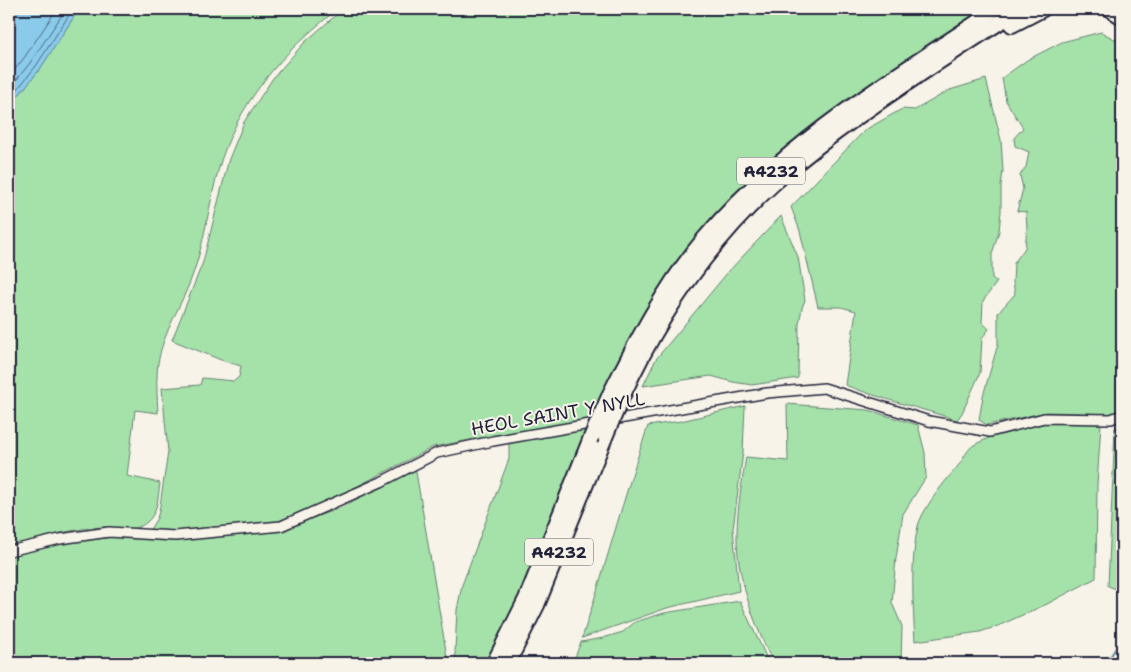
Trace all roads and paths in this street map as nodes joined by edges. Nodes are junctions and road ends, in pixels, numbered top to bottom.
1 (994, 9) edge
2 (1021, 9) edge
3 (1043, 9) edge
4 (1110, 9) edge
5 (1122, 17) edge
6 (868, 109) junction
7 (616, 395) junction
8 (1122, 415) edge
9 (9, 551) edge
10 (494, 663) edge
11 (508, 663) edge

1 - 7 highway, A4232
2 - 6 highway, A4232
3 - 6 highway
4 - 5 highway
6 - 7 highway, A4232
7 - 10 highway, A4232, bridge
7 - 11 highway, A4232, bridge
8 - 9 street, HEOL SAINT Y NYLL

